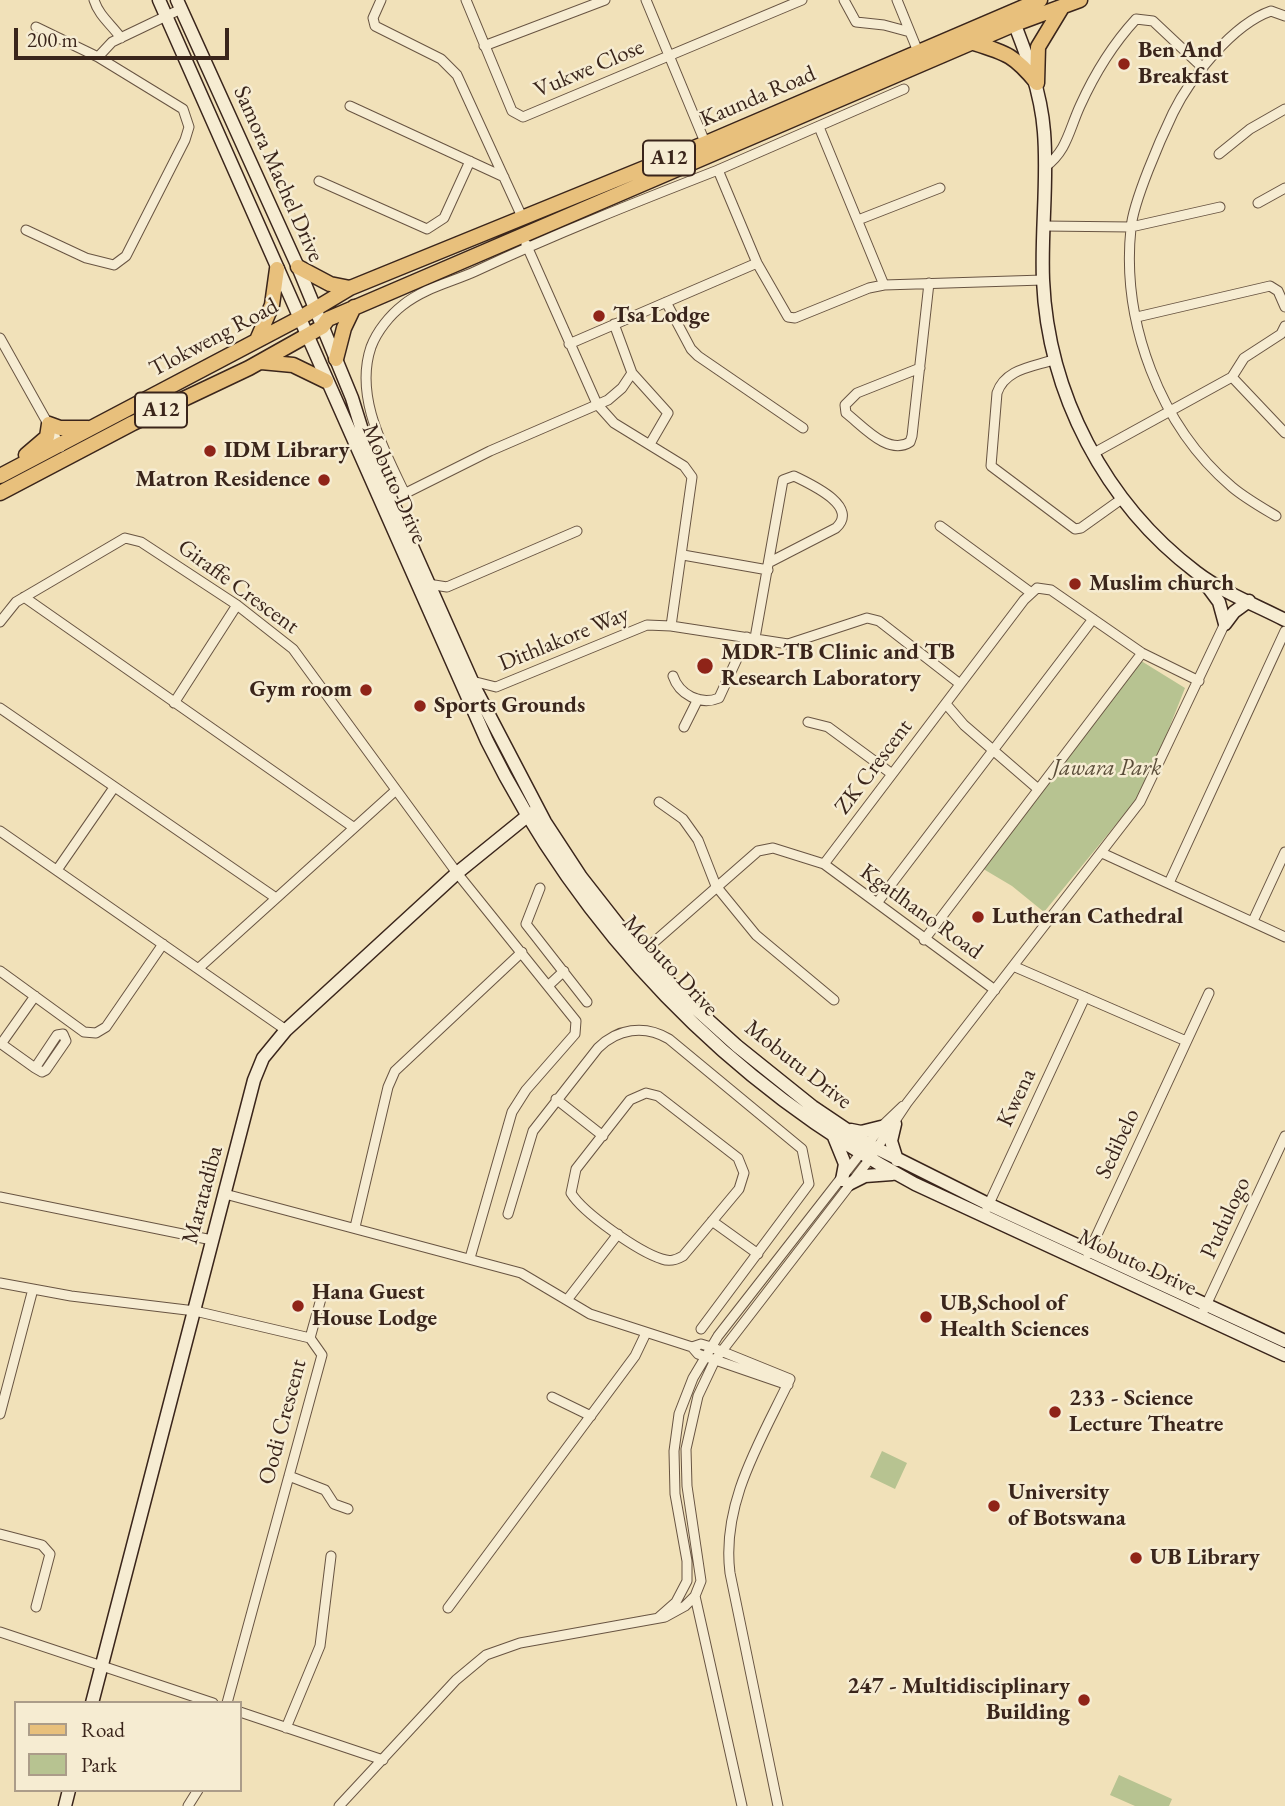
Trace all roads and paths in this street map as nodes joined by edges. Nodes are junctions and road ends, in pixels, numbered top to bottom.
1 (94, 0) edge
2 (159, 0) edge
3 (382, 0) edge
4 (466, 0) edge
5 (605, 0) edge
6 (646, 0) edge
7 (802, 0) edge
8 (844, 0) edge
9 (897, 0) edge
10 (1040, 0) edge
11 (1080, 0) edge
12 (179, 4) edge
13 (1061, 9) junction
14 (1285, 16) edge
15 (166, 17) junction
16 (1012, 18) junction
17 (36, 27) dead end
18 (911, 32) junction
19 (121, 38) junction
20 (974, 43) junction
21 (484, 46) junction
22 (919, 54) junction
23 (669, 55) junction
24 (98, 57) junction
25 (1203, 68) junction
26 (1037, 83) junction
27 (904, 89) dead end
28 (350, 106) dead end
29 (1285, 109) edge
30 (819, 127) junction
31 (708, 149) junction
32 (1219, 154) dead end
33 (470, 161) junction
34 (1045, 167) junction
35 (718, 170) junction
36 (504, 177) junction
37 (319, 181) dead end
38 (940, 188) dead end
39 (1285, 188) edge
40 (1258, 203) dead end
41 (1220, 207) dead end
42 (859, 220) junction
43 (1044, 226) junction
44 (1130, 227) junction
45 (26, 230) dead end
46 (523, 230) junction
47 (758, 263) junction
48 (298, 267) junction
49 (277, 269) junction
50 (1043, 280) junction
51 (929, 283) junction
52 (884, 285) junction
53 (350, 288) junction
54 (666, 302) junction
55 (354, 307) junction
56 (1285, 307) edge
57 (313, 309) junction
58 (1137, 317) junction
59 (300, 318) junction
60 (614, 324) junction
61 (1285, 326) edge
62 (322, 327) junction
63 (308, 334) junction
64 (0, 338) edge
65 (257, 340) junction
66 (569, 344) junction
67 (336, 359) junction
68 (1053, 360) junction
69 (250, 368) junction
70 (920, 368) junction
71 (632, 373) junction
72 (1232, 377) junction
73 (326, 381) junction
74 (597, 404) junction
75 (1170, 412) junction
76 (49, 424) junction
77 (91, 428) junction
78 (803, 428) dead end
79 (1285, 433) edge
80 (60, 444) junction
81 (650, 444) junction
82 (1092, 454) junction
83 (67, 458) junction
84 (24, 463) junction
85 (0, 476) edge
86 (0, 493) edge
87 (405, 494) junction
88 (1123, 498) junction
89 (391, 501) junction
90 (1276, 516) dead end
91 (940, 526) dead end
92 (577, 531) dead end
93 (683, 555) junction
94 (769, 566) junction
95 (1197, 572) junction
96 (428, 583) junction
97 (447, 587) junction
98 (1030, 592) junction
99 (24, 597) junction
100 (1244, 598) junction
101 (438, 605) junction
102 (237, 606) junction
103 (1093, 619) junction
104 (1285, 620) edge
105 (0, 622) edge
106 (1225, 624) junction
107 (671, 625) junction
108 (1285, 631) edge
109 (751, 637) junction
110 (1142, 653) junction
111 (673, 676) dead end
112 (472, 681) junction
113 (1199, 681) junction
114 (960, 684) junction
115 (496, 687) junction
116 (698, 699) junction
117 (174, 703) junction
118 (946, 704) junction
119 (484, 706) junction
120 (0, 708) edge
121 (808, 722) dead end
122 (684, 727) dead end
123 (993, 749) junction
124 (891, 774) junction
125 (113, 789) junction
126 (1038, 789) junction
127 (395, 791) junction
128 (517, 802) junction
129 (659, 802) dead end
130 (537, 808) junction
131 (526, 817) junction
132 (353, 827) junction
133 (510, 829) junction
134 (0, 831) edge
135 (536, 834) junction
136 (1285, 852) edge
137 (1102, 853) junction
138 (824, 864) junction
139 (57, 870) junction
140 (457, 873) junction
141 (1169, 883) junction
142 (716, 886) junction
143 (540, 888) dead end
144 (276, 898) junction
145 (877, 903) junction
146 (1253, 921) junction
147 (1285, 937) edge
148 (924, 940) junction
149 (653, 943) junction
150 (163, 944) junction
151 (635, 946) junction
152 (522, 952) junction
153 (651, 963) junction
154 (1013, 966) junction
155 (199, 968) junction
156 (0, 971) edge
157 (564, 971) junction
158 (548, 986) junction
159 (995, 990) junction
160 (1209, 993) dead end
161 (35, 996) junction
162 (1085, 997) junction
163 (834, 1000) dead end
164 (587, 1002) dead end
165 (286, 1030) junction
166 (1185, 1041) junction
167 (0, 1044) edge
168 (35, 1068) dead end
169 (556, 1099) junction
170 (907, 1103) junction
171 (895, 1124) junction
172 (844, 1127) junction
173 (881, 1128) junction
174 (832, 1135) junction
175 (603, 1136) junction
176 (1285, 1136) edge
177 (869, 1152) junction
178 (897, 1160) junction
179 (896, 1174) junction
180 (846, 1182) junction
181 (225, 1194) junction
182 (0, 1197) edge
183 (986, 1210) junction
184 (508, 1214) dead end
185 (712, 1221) junction
186 (355, 1227) junction
187 (618, 1234) junction
188 (212, 1240) junction
189 (758, 1254) junction
190 (1087, 1257) junction
191 (470, 1258) junction
192 (0, 1283) edge
193 (33, 1289) junction
194 (321, 1295) dead end
195 (567, 1300) junction
196 (195, 1311) junction
197 (1203, 1311) junction
198 (701, 1329) dead end
199 (646, 1332) junction
200 (310, 1338) junction
201 (1285, 1341) edge
202 (692, 1347) junction
203 (716, 1348) junction
204 (1285, 1355) edge
205 (705, 1356) junction
206 (715, 1360) junction
207 (789, 1382) junction
208 (552, 1397) dead end
209 (0, 1414) edge
210 (591, 1416) junction
211 (289, 1476) junction
212 (348, 1509) dead end
213 (0, 1534) edge
214 (331, 1556) dead end
215 (695, 1596) junction
216 (36, 1607) dead end
217 (449, 1608) dead end
218 (657, 1618) junction
219 (0, 1632) edge
220 (102, 1665) junction
221 (93, 1701) edge
222 (208, 1701) edge
223 (228, 1701) edge
224 (242, 1713) edge
225 (286, 1728) junction
226 (383, 1760) junction
227 (339, 1806) edge
228 (742, 1806) edge
229 (778, 1806) edge

1 - 19 street
2 - 15 main road, Samora Machel Drive
3 - 36 street
4 - 21 street
5 - 21 street
6 - 23 street
7 - 23 street, Vukwe Close
8 - 18 street
9 - 18 street
10 - 16 main road, Kaunda Road / A12
11 - 13 main road, Kaunda Road / A12
12 - 15 street
12 - 48 main road, Samora Machel Drive
13 - 16 main road, Kaunda Road / A12
13 - 26 main road
14 - 25 street
15 - 19 street
15 - 49 main road, Samora Machel Drive
16 - 20 main road, Kaunda Road / A12
16 - 22 main road, Kaunda Road / A12
16 - 26 main road
17 - 24 street
18 - 22 street
19 - 24 street
20 - 26 main road
20 - 31 main road, A12
21 - 23 street, Vukwe Close
22 - 31 main road, Kaunda Road / A12
23 - 31 street
24 - 45 street
25 - 34 street
25 - 44 street
26 - 34 main road
27 - 30 street
28 - 33 street
29 - 32 street
30 - 35 street
30 - 42 street
31 - 46 main road, Kaunda Road / A12
33 - 36 street
33 - 37 street
34 - 43 main road
35 - 46 street
35 - 47 street
36 - 46 street
38 - 42 street
39 - 40 street
41 - 44 street
42 - 52 street
43 - 44 street
43 - 50 main road
44 - 58 street
46 - 53 main road, Kaunda Road / A12
46 - 55 main road, Kaunda Road / A12
46 - 66 street
46 - 87 street
47 - 52 street
47 - 54 street
48 - 53 main road
48 - 57 main road, Samora Machel Drive
49 - 59 main road, Samora Machel Drive
49 - 65 main road
50 - 51 street
50 - 68 main road
51 - 52 street
51 - 70 street
53 - 57 main road, Kaunda Road / A12
54 - 60 street
54 - 78 street
55 - 62 main road, Kaunda Road / A12
55 - 67 main road
56 - 58 street
57 - 59 main road, Kaunda Road / A12
57 - 62 main road, Samora Machel Drive
58 - 75 street
59 - 63 main road
59 - 65 main road, Tlokweng Road / A12
60 - 66 street
60 - 71 street
61 - 72 street
62 - 63 main road, Tlokweng Road / A12
62 - 67 main road, Mobutu Drive
63 - 69 main road, Tlokweng Road / A12
63 - 73 main road, Mobuto Drive
64 - 76 street
65 - 77 main road, Tlokweng Road / A12
66 - 74 street
67 - 89 main road, Mobutu Drive
68 - 82 main road
68 - 88 street
69 - 73 main road
69 - 83 main road, Tlokweng Road / A12
70 - 70 street
71 - 74 street
71 - 81 street
72 - 75 street
72 - 79 street
73 - 128 main road, Mobuto Drive
74 - 81 street
74 - 87 street
75 - 82 street
75 - 90 street
76 - 77 main road
76 - 80 street
76 - 84 main road
77 - 80 main road, Tlokweng Road / A12
80 - 83 street
80 - 84 main road, Tlokweng Road / A12
81 - 93 street
82 - 88 main road
83 - 86 main road, Tlokweng Road / A12
84 - 85 main road, Tlokweng Road / A12
87 - 89 street
88 - 95 main road
89 - 96 main road, Mobutu Drive
91 - 98 street
92 - 97 street
93 - 94 street
93 - 107 street
94 - 94 street
94 - 109 street
95 - 100 main road
95 - 106 main road
96 - 97 street
96 - 101 main road, Mobutu Drive
97 - 101 street
98 - 103 street
98 - 114 street, ZK Crescent
99 - 102 street, Giraffe Crescent
99 - 105 street, Giraffe Crescent
99 - 117 street
100 - 104 main road
100 - 106 main road
101 - 112 main road, Mobutu Drive
102 - 117 street
102 - 127 street, Giraffe Crescent
103 - 110 street
103 - 123 street
106 - 113 street
107 - 109 street, Dithlakore Way
107 - 115 street, Dithlakore Way
108 - 141 street
109 - 114 street, Dithlakore Way
109 - 116 street
110 - 113 street
110 - 126 street
111 - 116 street
112 - 115 street, Dithlakore Way
112 - 119 main road, Mobutu Drive
113 - 137 street
114 - 118 street, ZK Crescent
115 - 119 street
116 - 122 street
117 - 132 street
118 - 123 street
118 - 124 street, ZK Crescent
119 - 130 main road, Mobutu Drive
120 - 125 street
121 - 124 street
123 - 126 street
123 - 145 street
124 - 138 street, ZK Crescent
125 - 139 street
125 - 144 street
126 - 148 street
127 - 132 street
127 - 140 street, Giraffe Crescent
128 - 131 main road, Mobuto Drive
128 - 133 main road
129 - 142 street
130 - 131 main road, Maratadiba
130 - 151 main road, Mobutu Drive
131 - 133 main road, Maratadiba
131 - 135 main road, Mobuto Drive
132 - 144 street
133 - 135 main road
133 - 140 main road, Maratadiba
134 - 139 street
135 - 174 main road, Mobuto Drive
136 - 146 street
137 - 141 street
137 - 154 street
138 - 142 street, Kgatlhano Road
138 - 145 street, Kgatlhano Road
139 - 150 street
140 - 152 street, Giraffe Crescent
140 - 165 main road, Maratadiba
141 - 146 street
142 - 149 street
142 - 163 street
143 - 157 street
144 - 155 street
145 - 148 street, Kgatlhano Road
146 - 147 street
148 - 159 street, Kgatlhano Road
149 - 151 street
149 - 153 street
150 - 155 street
150 - 161 street
151 - 153 main road, Mobutu Drive
152 - 158 street, Giraffe Crescent
152 - 186 street
153 - 172 main road, Mobutu Drive
154 - 159 street
154 - 162 street
155 - 165 street
156 - 161 street
157 - 158 street
157 - 164 street
158 - 191 street, Giraffe Crescent
159 - 170 street
160 - 166 street, Sedibelo
161 - 167 street
162 - 166 street
162 - 183 street, Kwena
165 - 181 main road, Maratadiba
166 - 190 street, Sedibelo
167 - 168 street
169 - 175 street
169 - 184 street
169 - 189 street
170 - 171 street
170 - 173 street
171 - 177 street
171 - 178 main road
172 - 173 main road
172 - 177 main road, Mobutu Drive
173 - 177 street
174 - 177 main road, Mobuto Drive
174 - 180 main road
175 - 185 street
175 - 187 street
176 - 197 street, Pudulogo
177 - 178 main road, Mobutu Drive
177 - 179 main road, Mobuto Drive
177 - 180 street
178 - 183 main road, Mobutu Drive
179 - 180 main road
179 - 183 main road, Mobuto Drive
180 - 203 street
181 - 186 street
181 - 188 main road, Maratadiba
182 - 188 street
183 - 190 main road, Mobutu Drive
185 - 187 street
185 - 189 street
186 - 191 street
187 - 195 street
188 - 196 main road, Maratadiba
189 - 198 street
190 - 197 main road, Mobutu Drive
191 - 195 street
192 - 193 street, Oodi Crescent
193 - 196 street, Oodi Crescent
193 - 209 street
194 - 200 street
195 - 199 street
196 - 200 street, Oodi Crescent
196 - 220 main road, Maratadiba
197 - 201 main road, Mobutu Drive
197 - 204 main road, Mobuto Drive
199 - 202 street
199 - 210 street
200 - 211 street, Oodi Crescent
202 - 203 street
202 - 205 street
203 - 205 street
203 - 206 street
203 - 207 street
205 - 206 street
205 - 218 street
206 - 207 street
206 - 215 street
207 - 229 street
208 - 210 street
210 - 217 street
211 - 212 street
211 - 223 street, Oodi Crescent
213 - 216 street
214 - 225 street
215 - 218 street
215 - 228 street
218 - 226 street
219 - 220 street
220 - 221 main road, Maratadiba
220 - 222 street
224 - 225 street
225 - 226 street
226 - 227 street

